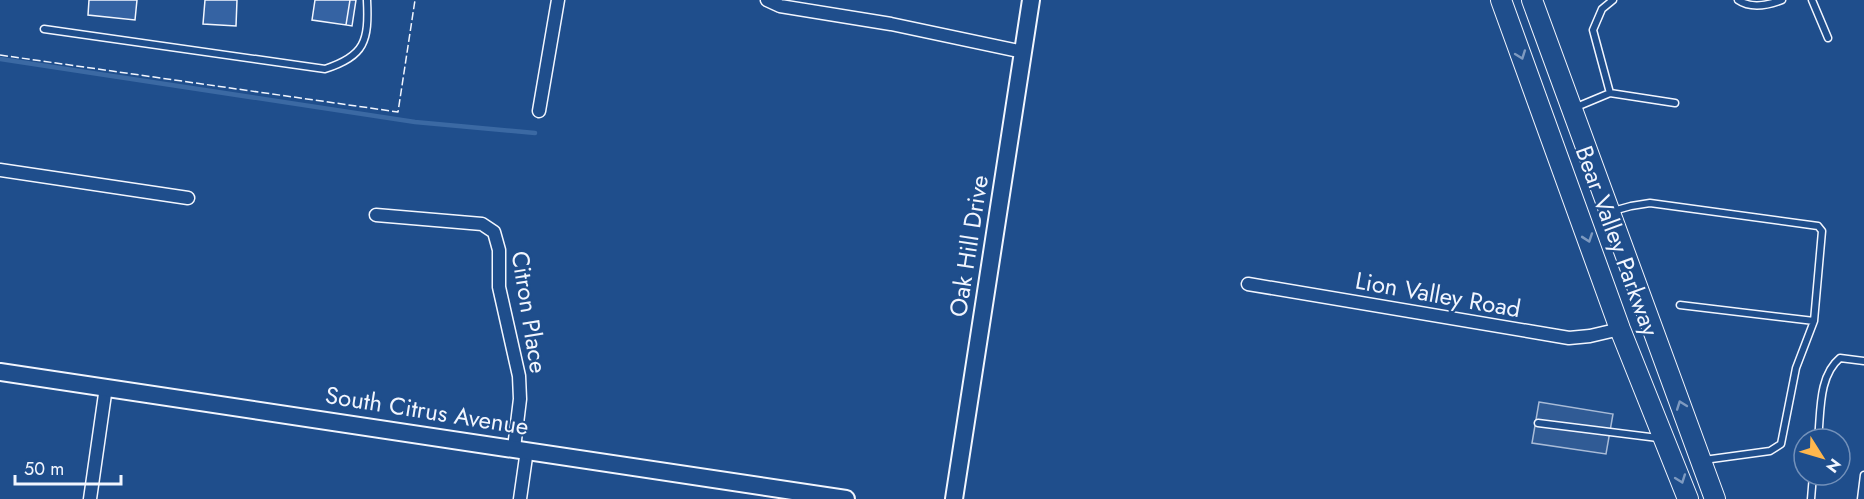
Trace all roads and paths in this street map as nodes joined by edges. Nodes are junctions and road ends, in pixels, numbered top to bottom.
1 (367, 0) edge
2 (558, 0) edge
3 (767, 0) edge
4 (1031, 0) edge
5 (1501, 0) edge
6 (1532, 0) edge
7 (1613, 0) edge
8 (1738, 0) edge
9 (1782, 0) edge
10 (1812, 0) edge
11 (44, 29) dead end
12 (1828, 38) dead end
13 (1023, 52) junction
14 (1610, 93) junction
15 (1675, 103) dead end
16 (1572, 109) junction
17 (539, 111) dead end
18 (0, 171) edge
19 (188, 198) dead end
20 (1610, 212) junction
21 (376, 215) dead end
22 (1248, 284) dead end
23 (1680, 305) dead end
24 (1814, 321) junction
25 (1620, 328) junction
26 (1864, 361) edge
27 (0, 372) edge
28 (106, 387) junction
29 (1538, 423) dead end
30 (1819, 427) edge
31 (1665, 439) junction
32 (521, 449) junction
33 (1701, 460) junction
34 (1864, 475) edge
35 (90, 499) edge
36 (520, 499) edge
37 (846, 499) edge
38 (954, 499) edge
39 (1688, 499) edge
40 (1715, 499) edge
41 (1861, 499) edge

1 - 11 lane
2 - 17 street
3 - 13 street
4 - 13 street, Oak Hill Drive
5 -> 25 main road, Bear Valley Parkway
6 - 16 main road, Bear Valley Parkway
7 - 14 lane
8 - 9 lane
10 - 12 lane
13 - 38 street, Oak Hill Drive
14 - 15 lane
14 - 16 lane
16 - 20 main road, Bear Valley Parkway
18 - 19 street
20 - 24 lane
33 -> 20 main road, Bear Valley Parkway
21 - 32 street, Citron Place
22 - 25 street, Lion Valley Road
23 - 24 lane
24 - 33 lane
25 - 31 main road, Bear Valley Parkway
26 - 30 lane
27 - 28 street, South Citrus Avenue
28 - 32 street, South Citrus Avenue
28 - 35 street
29 - 31 lane
31 -> 39 main road, Bear Valley Parkway
32 - 36 street, Citron Place
32 - 37 street, South Citrus Avenue
33 - 40 main road, Bear Valley Parkway
34 - 41 lane

